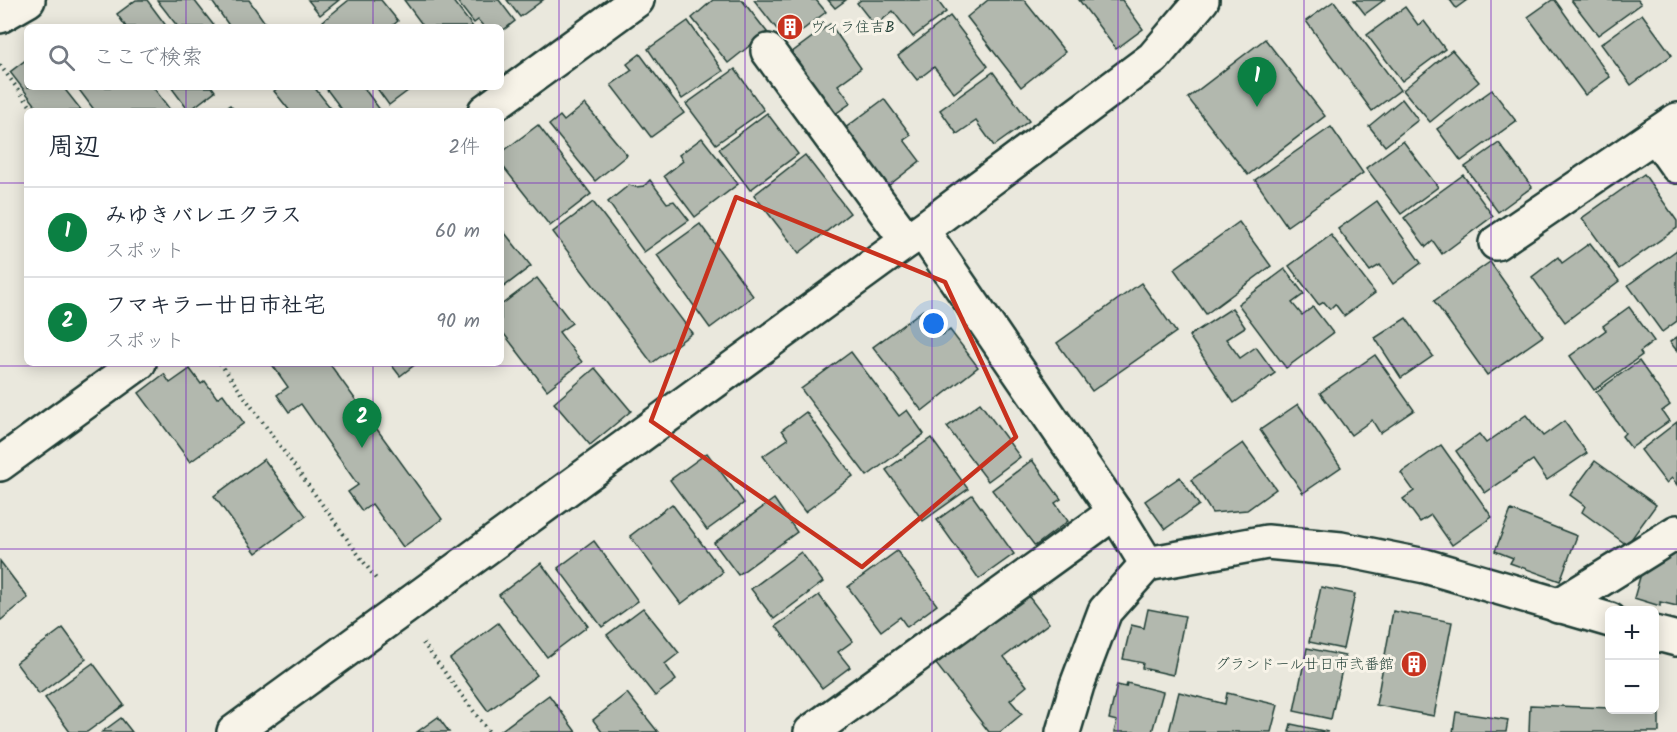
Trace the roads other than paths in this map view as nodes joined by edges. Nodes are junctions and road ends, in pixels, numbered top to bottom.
1 (28, 0) edge
2 (637, 0) edge
3 (1202, 0) edge
4 (0, 16) edge
5 (768, 51) dead end
6 (489, 108) edge
7 (1666, 128) edge
8 (1677, 166) edge
9 (914, 236) junction
10 (1496, 243) dead end
11 (135, 366) edge
12 (0, 464) edge
13 (1115, 512) junction
14 (1677, 532) edge
15 (1147, 564) junction
16 (1558, 606) junction
17 (1605, 619) edge
18 (1659, 634) edge
19 (1677, 639) edge
20 (234, 732) edge
21 (811, 732) edge
22 (1063, 732) edge

1 - 4 street
2 - 6 street
3 - 9 street
5 - 9 street
7 - 8 street
7 - 10 street
9 - 13 street
9 - 20 street
11 - 12 street
13 - 15 street
13 - 21 street
14 - 16 street
15 - 16 street
15 - 22 street
16 - 17 street
18 - 19 street

